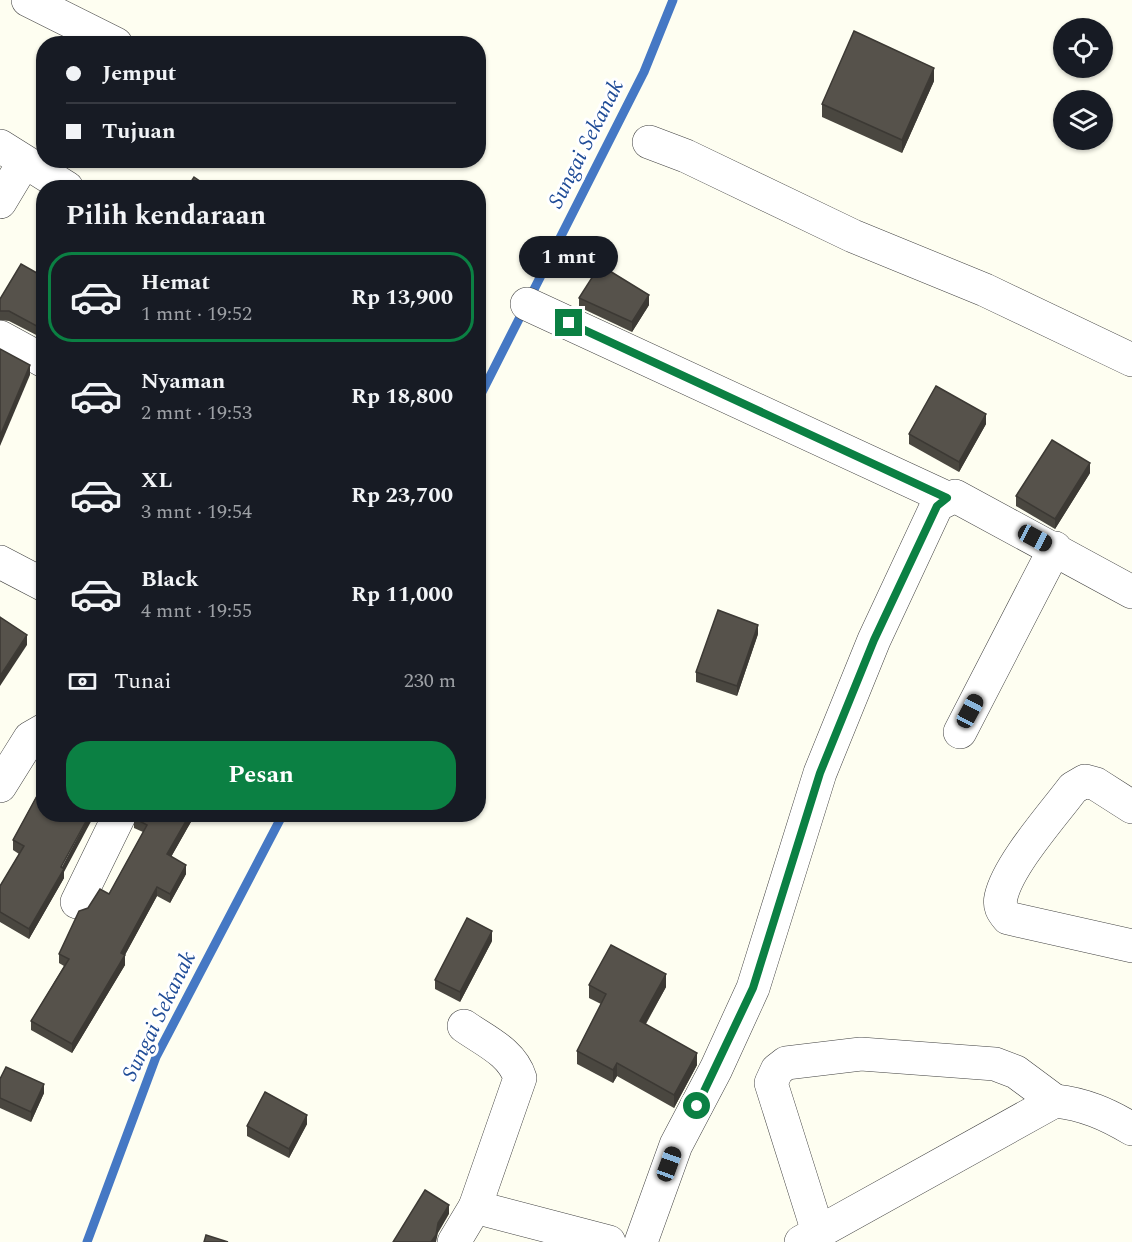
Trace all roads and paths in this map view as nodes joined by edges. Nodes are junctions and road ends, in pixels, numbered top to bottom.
1 (28, 0) edge
2 (100, 36) edge
3 (649, 142) dead end
4 (12, 154) edge
5 (54, 180) edge
6 (0, 202) edge
7 (527, 304) dead end
8 (0, 337) edge
9 (36, 357) edge
10 (1132, 360) edge
11 (947, 498) junction
12 (1055, 548) junction
13 (0, 562) edge
14 (36, 581) edge
15 (1132, 592) edge
16 (960, 732) dead end
17 (36, 735) edge
18 (0, 786) edge
19 (1132, 807) edge
20 (116, 822) edge
21 (77, 902) dead end
22 (1132, 946) edge
23 (464, 1026) dead end
24 (1055, 1101) junction
25 (1132, 1129) edge
26 (475, 1207) junction
27 (809, 1237) edge
28 (454, 1242) edge
29 (609, 1242) edge
30 (641, 1242) edge

1 - 2 street
3 - 10 street
4 - 5 street
4 - 6 street
7 - 11 street
8 - 9 street
11 - 12 street
11 - 30 street
12 - 15 street
12 - 16 street
13 - 14 street
17 - 18 street
19 - 22 street
20 - 21 street
23 - 26 street
24 - 25 street
24 - 27 street
24 - 27 street
26 - 28 street
26 - 29 street

